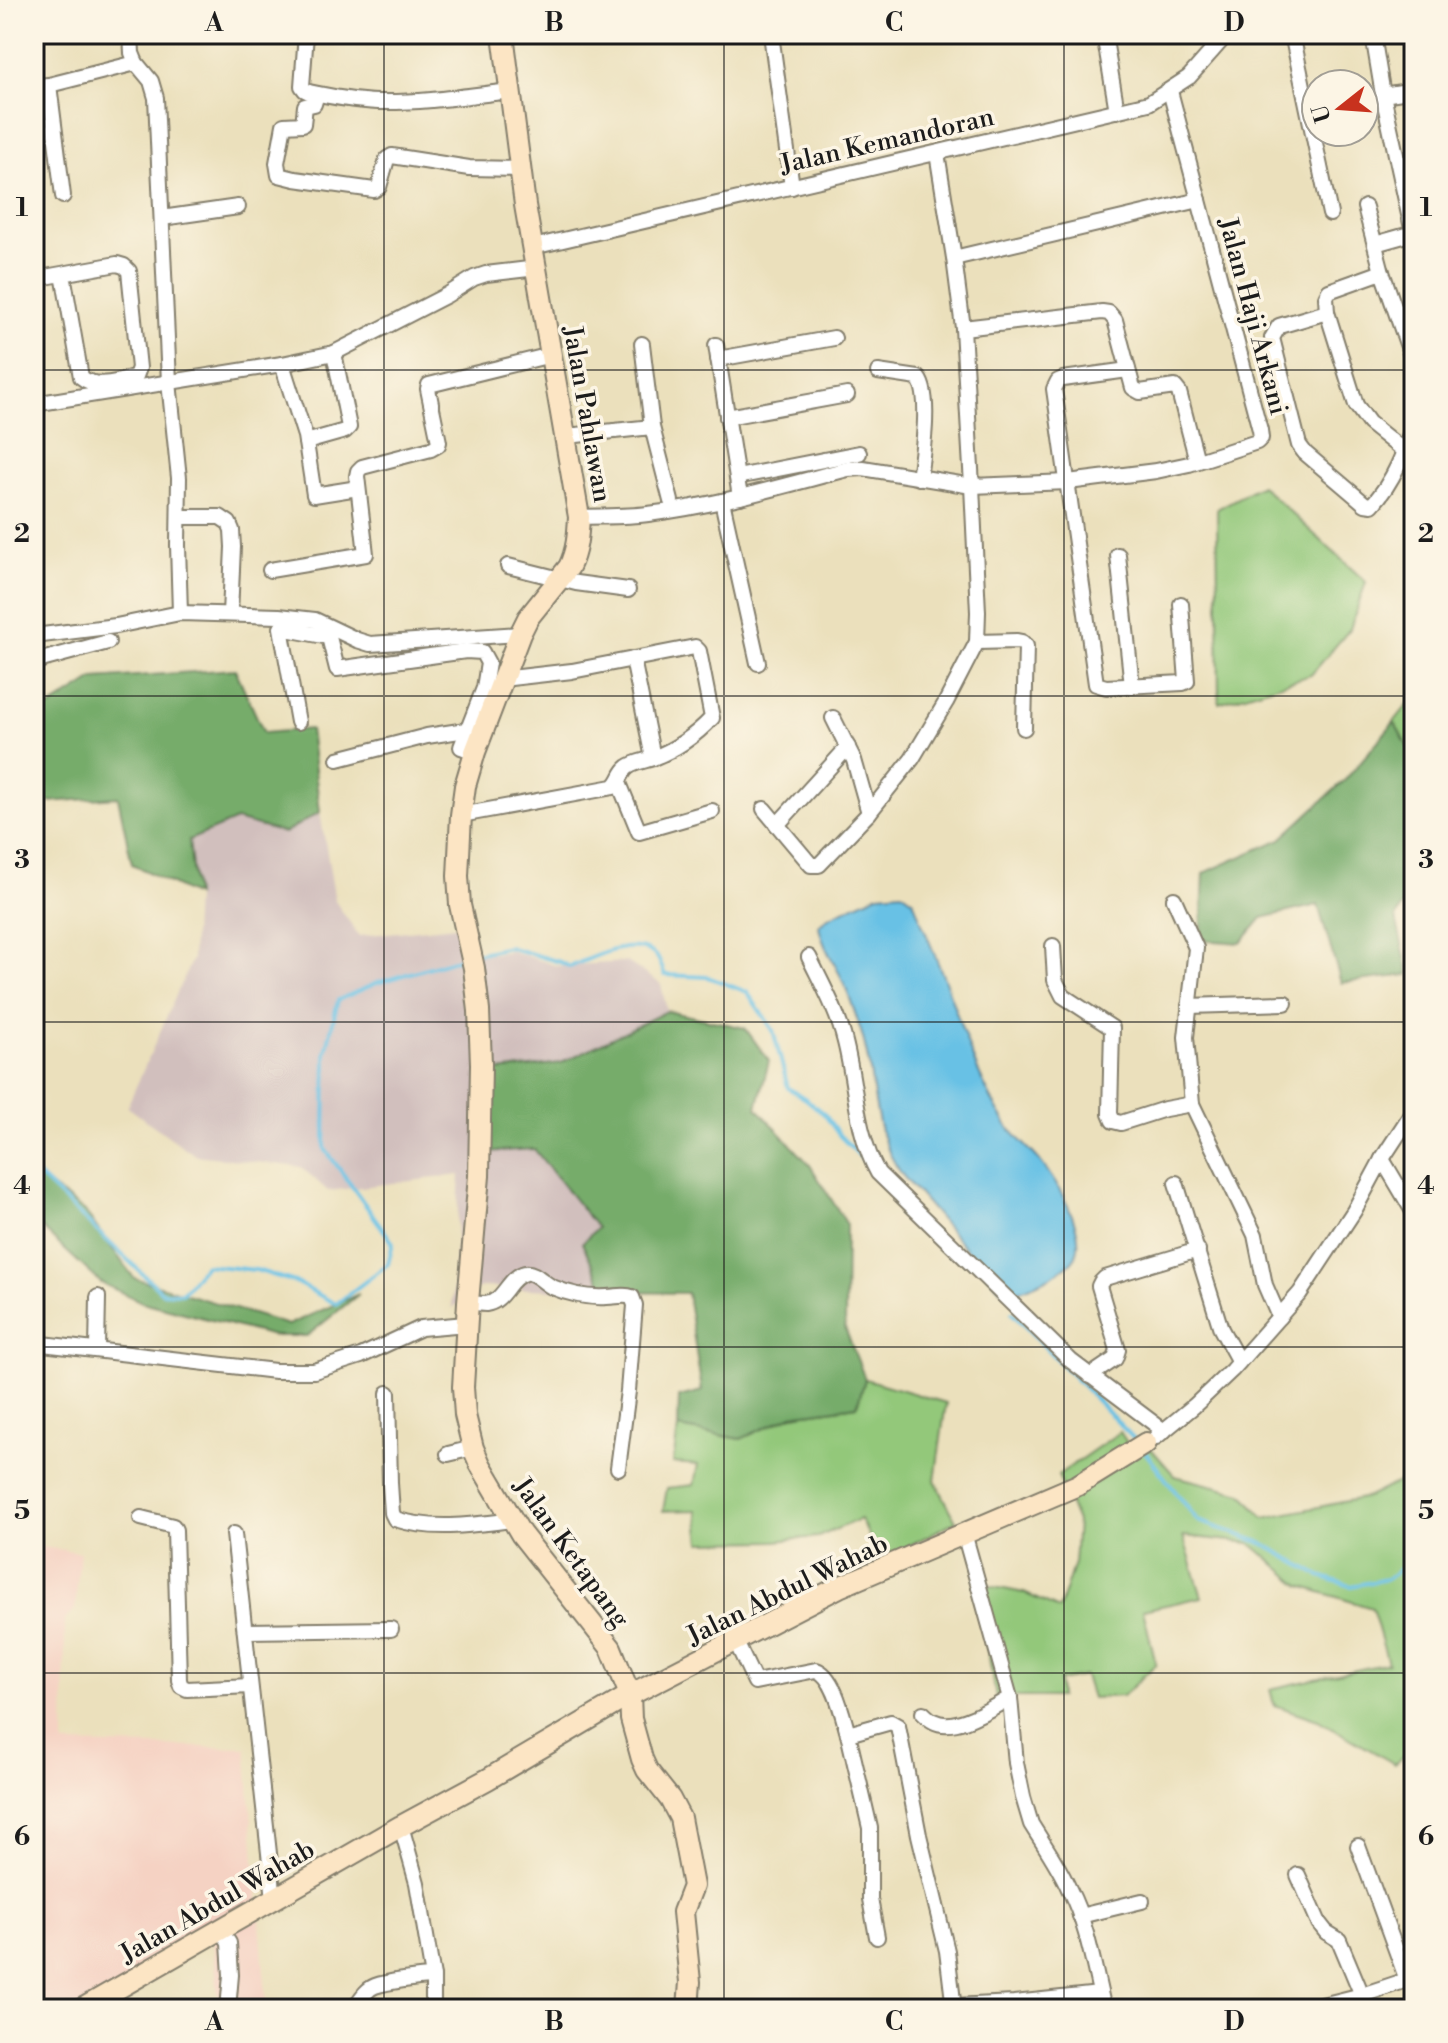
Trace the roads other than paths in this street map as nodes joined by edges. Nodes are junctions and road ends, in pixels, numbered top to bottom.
1 (131, 34) edge
2 (306, 34) edge
3 (503, 34) edge
4 (771, 34) edge
5 (1104, 34) edge
6 (1207, 34) edge
7 (1227, 34) edge
8 (1292, 34) edge
9 (1378, 34) edge
10 (1212, 51) junction
11 (136, 63) junction
12 (42, 85) edge
13 (1414, 90) edge
14 (511, 91) junction
15 (1170, 91) junction
16 (317, 94) junction
17 (1383, 95) junction
18 (1117, 111) junction
19 (937, 153) junction
20 (1414, 155) edge
21 (1397, 158) junction
22 (521, 169) junction
23 (792, 187) junction
24 (63, 196) dead end
25 (1199, 200) junction
26 (238, 207) dead end
27 (1365, 207) dead end
28 (1330, 214) dead end
29 (162, 218) junction
30 (1414, 233) edge
31 (1375, 244) junction
32 (533, 247) junction
33 (954, 258) junction
34 (537, 268) junction
35 (1382, 272) junction
36 (63, 274) junction
37 (34, 279) edge
38 (1327, 312) junction
39 (963, 328) junction
40 (834, 338) dead end
41 (642, 344) dead end
42 (334, 353) junction
43 (551, 355) junction
44 (282, 364) junction
45 (1414, 364) edge
46 (1128, 370) junction
47 (878, 372) dead end
48 (169, 382) junction
49 (847, 395) dead end
50 (34, 404) edge
51 (727, 417) junction
52 (1414, 421) edge
53 (652, 427) junction
54 (567, 436) junction
55 (306, 442) junction
56 (1405, 452) junction
57 (859, 453) dead end
58 (1197, 461) junction
59 (737, 477) junction
60 (919, 478) junction
61 (1068, 482) junction
62 (972, 486) junction
63 (358, 488) junction
64 (740, 497) junction
65 (671, 501) dead end
66 (722, 501) junction
67 (179, 517) junction
68 (579, 517) junction
69 (1118, 555) dead end
70 (508, 566) dead end
71 (270, 570) dead end
72 (559, 579) junction
73 (628, 590) dead end
74 (1181, 604) dead end
75 (180, 613) junction
76 (230, 614) junction
77 (94, 628) junction
78 (520, 634) junction
79 (34, 636) edge
80 (977, 642) junction
81 (633, 659) junction
82 (34, 662) edge
83 (758, 663) dead end
84 (502, 679) junction
85 (1132, 686) junction
86 (833, 718) dead end
87 (298, 722) dead end
88 (1024, 728) dead end
89 (466, 730) junction
90 (848, 747) junction
91 (475, 752) junction
92 (653, 758) junction
93 (338, 759) dead end
94 (619, 783) junction
95 (764, 809) dead end
96 (712, 811) dead end
97 (869, 813) junction
98 (461, 815) junction
99 (777, 825) junction
100 (1174, 899) dead end
101 (1053, 946) dead end
102 (809, 957) dead end
103 (474, 968) joint
104 (1285, 1003) dead end
105 (1189, 1006) junction
106 (1192, 1104) junction
107 (1414, 1110) edge
108 (1382, 1159) junction
109 (1176, 1183) dead end
110 (1414, 1213) edge
111 (1198, 1250) junction
112 (98, 1297) dead end
113 (468, 1302) junction
114 (1279, 1317) junction
115 (466, 1324) junction
116 (34, 1343) edge
117 (97, 1350) junction
118 (1239, 1362) junction
119 (1090, 1376) junction
120 (388, 1393) dead end
121 (1164, 1431) junction
122 (473, 1448) junction
123 (1140, 1448) joint
124 (448, 1454) dead end
125 (618, 1468) dead end
126 (141, 1518) dead end
127 (512, 1520) junction
128 (964, 1533) junction
129 (234, 1534) dead end
130 (391, 1629) dead end
131 (246, 1631) junction
132 (736, 1642) junction
133 (250, 1686) junction
134 (630, 1695) junction
135 (1010, 1698) junction
136 (923, 1713) dead end
137 (848, 1734) junction
138 (401, 1826) junction
139 (1358, 1846) dead end
140 (1298, 1875) dead end
141 (274, 1899) junction
142 (1142, 1901) dead end
143 (1080, 1916) junction
144 (220, 1929) junction
145 (877, 1937) dead end
146 (433, 1977) junction
147 (1411, 1983) edge
148 (1362, 1995) junction
149 (1102, 2002) edge
150 (357, 2004) dead end
151 (954, 2007) edge
152 (82, 2009) edge
153 (228, 2009) edge
154 (433, 2009) edge
155 (688, 2009) edge
156 (1306, 2009) edge

1 - 11 street
2 - 16 street
3 - 14 street, Jalan Pahlawan
4 - 23 street
5 - 18 street
6 - 10 street
7 - 10 street, Jalan Kemandoran
8 - 28 street
9 - 17 street
10 - 15 street, Jalan Kemandoran
11 - 12 street
11 - 29 street
12 - 24 street
13 - 17 street
14 - 16 street
14 - 22 street, Jalan Pahlawan
15 - 18 street, Jalan Kemandoran
15 - 25 street, Jalan Haji Arkani
16 - 22 street
17 - 21 street
18 - 19 street, Jalan Kemandoran
19 - 23 street, Jalan Kemandoran
19 - 33 street
20 - 21 street
21 - 30 street
22 - 32 street, Jalan Pahlawan
23 - 32 street, Jalan Kemandoran
25 - 33 street
25 - 58 street, Jalan Haji Arkani
26 - 29 street
27 - 31 street
29 - 48 street
30 - 31 street
31 - 35 street
32 - 34 street, Jalan Pahlawan
33 - 39 street
34 - 42 street
34 - 43 street, Jalan Pahlawan
35 - 38 street
35 - 45 street
36 - 36 street
36 - 37 street
38 - 56 street
38 - 56 street
39 - 46 street
39 - 62 street
40 - 51 street
41 - 53 street
42 - 44 street
42 - 55 street
43 - 54 street, Jalan Pahlawan
43 - 63 street
44 - 48 street
44 - 55 street
46 - 58 street
46 - 61 street
47 - 60 street
48 - 50 street
48 - 67 street
49 - 51 street
51 - 59 street
52 - 56 street
53 - 54 street
53 - 65 street
54 - 68 street, Jalan Pahlawan
55 - 63 street
57 - 59 street
58 - 61 street, Jalan Haji Arkani
59 - 64 street
60 - 62 street, Jalan Haji Arkani
60 - 64 street, Jalan Haji Arkani
61 - 62 street, Jalan Haji Arkani
61 - 85 street
62 - 80 street
63 - 71 street
64 - 66 street, Jalan Haji Arkani
66 - 68 street, Jalan Haji Arkani
66 - 83 street
67 - 75 street
67 - 76 street
68 - 72 street, Jalan Pahlawan
69 - 85 street
70 - 72 street
72 - 73 street
72 - 78 street, Jalan Pahlawan
74 - 85 street
75 - 76 street
75 - 77 street
76 - 78 street
77 - 79 street
77 - 82 street
78 - 84 street, Jalan Pahlawan
80 - 88 street
80 - 97 street
81 - 84 street
81 - 92 street
81 - 92 street
84 - 91 street, Jalan Pahlawan
86 - 90 street
87 - 89 street
89 - 91 street
89 - 93 street
90 - 97 street
90 - 99 street
91 - 98 street, Jalan Pahlawan
92 - 94 street
94 - 96 street
94 - 98 street
95 - 99 street
97 - 99 street
98 - 103 street, Jalan Pahlawan
100 - 105 street
101 - 106 street
102 - 119 street
103 - 113 street, Jalan Ketapang
104 - 105 street
105 - 106 street
106 - 114 street
107 - 108 street, Jalan Abdul Wahab
108 - 110 street
108 - 114 street, Jalan Abdul Wahab
109 - 111 street
111 - 118 street
111 - 119 street
112 - 117 street
113 - 115 street, Jalan Ketapang
113 - 125 street
114 - 118 street, Jalan Abdul Wahab
115 - 117 street
115 - 122 street, Jalan Ketapang
116 - 117 street
118 - 121 street, Jalan Abdul Wahab
119 - 121 street
120 - 127 street
121 - 123 street, Jalan Abdul Wahab
122 - 124 street
122 - 127 street, Jalan Ketapang
123 - 128 street, Jalan Abdul Wahab
126 - 133 street
127 - 134 street, Jalan Ketapang
128 - 132 street, Jalan Abdul Wahab
128 - 135 street
129 - 131 street
130 - 131 street
131 - 133 street
132 - 134 street, Jalan Abdul Wahab
132 - 137 street
133 - 141 street
134 - 138 street, Jalan Abdul Wahab
134 - 155 street, Jalan Ketapang
135 - 136 street
135 - 143 street
137 - 145 street
137 - 151 street
138 - 141 street, Jalan Abdul Wahab
138 - 146 street
139 - 147 street
140 - 148 street
141 - 144 street, Jalan Abdul Wahab
142 - 143 street
143 - 149 street
144 - 152 street, Jalan Abdul Wahab
144 - 153 street
146 - 150 street
146 - 154 street
147 - 148 street
148 - 156 street
149 - 151 street

